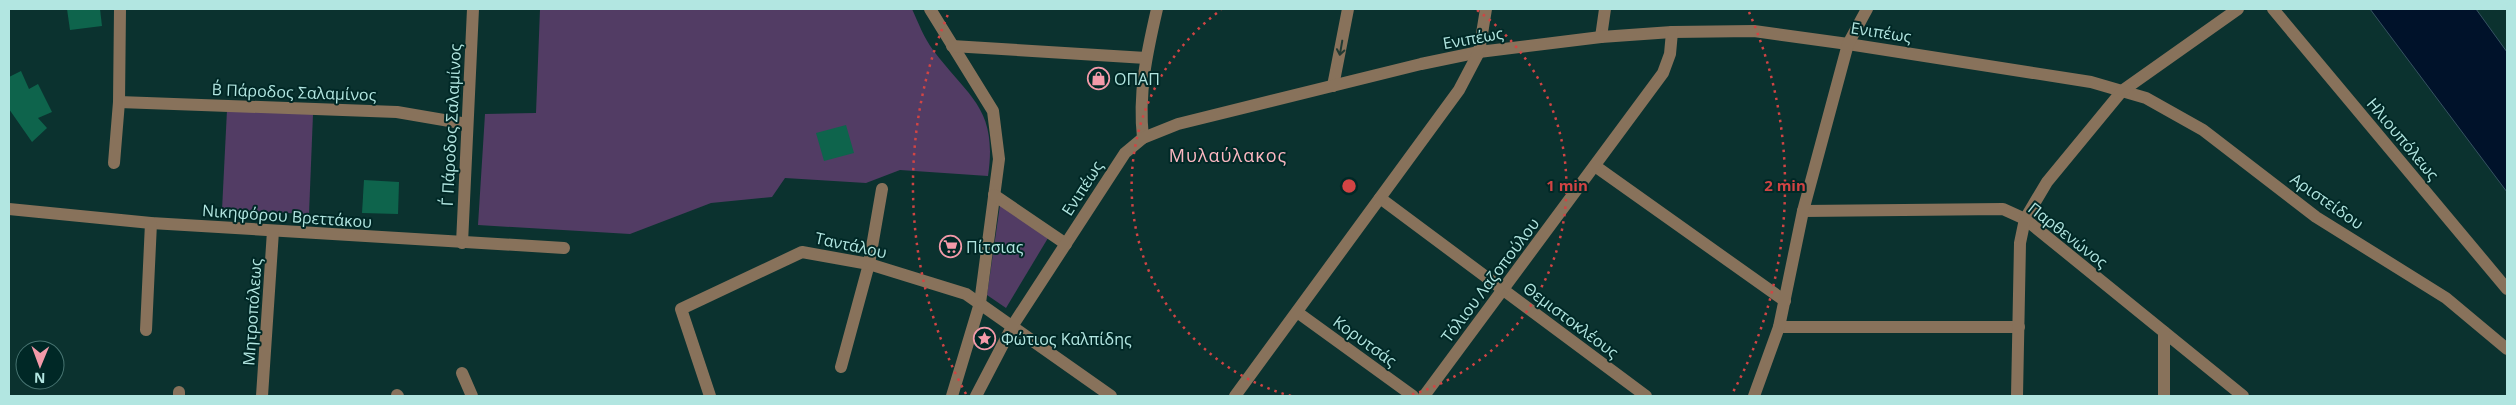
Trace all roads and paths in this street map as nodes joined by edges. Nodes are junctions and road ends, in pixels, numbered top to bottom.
1 (120, 9) edge
2 (473, 9) edge
3 (930, 9) edge
4 (1157, 9) edge
5 (1348, 9) edge
6 (1486, 9) edge
7 (1605, 9) edge
8 (1867, 9) edge
9 (2238, 9) edge
10 (2274, 9) edge
11 (1672, 32) junction
12 (1601, 36) junction
13 (1848, 44) junction
14 (952, 46) junction
15 (1479, 52) junction
16 (1146, 58) junction
17 (1334, 86) junction
18 (2122, 91) junction
19 (118, 102) junction
20 (467, 124) junction
21 (1143, 138) junction
22 (114, 163) dead end
23 (1595, 166) junction
24 (882, 189) dead end
25 (994, 195) junction
26 (1380, 198) junction
27 (9, 209) edge
28 (1803, 211) junction
29 (2025, 219) junction
30 (151, 223) junction
31 (273, 231) junction
32 (462, 243) junction
33 (1066, 244) junction
34 (564, 248) dead end
35 (869, 264) junction
36 (2507, 289) edge
37 (1503, 290) junction
38 (1785, 301) junction
39 (980, 303) junction
40 (1297, 312) junction
41 (1013, 325) junction
42 (1779, 327) junction
43 (2019, 327) junction
44 (146, 330) dead end
45 (2164, 332) junction
46 (2507, 349) edge
47 (841, 367) dead end
48 (462, 373) dead end
49 (262, 396) edge
50 (472, 396) edge
51 (710, 396) edge
52 (952, 396) edge
53 (976, 396) edge
54 (1110, 396) edge
55 (1235, 396) edge
56 (1413, 396) edge
57 (1424, 396) edge
58 (1646, 396) edge
59 (1754, 396) edge
60 (2017, 396) edge
61 (2164, 396) edge
62 (2243, 396) edge

1 - 19 street
2 - 20 street, Γ΄ Πάροδος Σαλαμίνος
3 - 14 street
4 - 16 street
5 -> 17 street
6 - 15 street
7 - 12 street
8 - 13 street
9 - 18 street
10 - 36 street, Ηλιουπόλεως
11 - 12 street, Ενιπέως
11 - 13 street, Ενιπέως
11 - 23 street, Τόλιου Λαζοπούλου
12 - 15 street, Ενιπέως
13 - 18 street, Ενιπέως
13 - 28 street
14 - 16 street
14 - 25 street
15 - 17 street, Ενιπέως
15 - 26 street
16 - 21 street
17 - 21 street, Ενιπέως
18 - 29 street
18 - 46 street, Αριστείδου
19 - 20 street, Β΄ Πάροδος Σαλαμίνος
19 - 22 street
20 - 32 street, Γ΄ Πάροδος Σαλαμίνος
21 - 33 street, Ενιπέως
23 - 37 street, Τόλιου Λαζοπούλου
23 - 38 street
24 - 35 street
25 - 33 street
25 - 39 street
26 - 37 street, Θεμιστοκλέους
26 - 40 street
27 - 30 street, Νικηφόρου Βρεττάκου
28 - 29 street, Παρθενώνος
28 - 38 street
29 - 43 street
29 - 45 street, Παρθενώνος
30 - 31 street, Νικηφόρου Βρεττάκου
30 - 44 street
31 - 32 street, Νικηφόρου Βρεττάκου
31 - 49 street, Μητροπόλεως
32 - 34 street, Νικηφόρου Βρεττάκου
33 - 41 street, Ενιπέως
35 - 39 street, Ταντάλου
35 - 47 street
35 - 51 street, Ταντάλου
37 - 57 street, Τόλιου Λαζοπούλου
37 - 58 street, Θεμιστοκλέους
38 - 42 street
39 - 41 street, Ταντάλου
39 - 52 street
40 - 55 street
40 - 56 street, Κορυτσάς
41 - 53 street, Ενιπέως
41 - 54 street, Ταντάλου
42 - 43 street
42 - 59 street
43 - 60 street
45 - 61 street
45 - 62 street, Παρθενώνος
48 - 50 street

